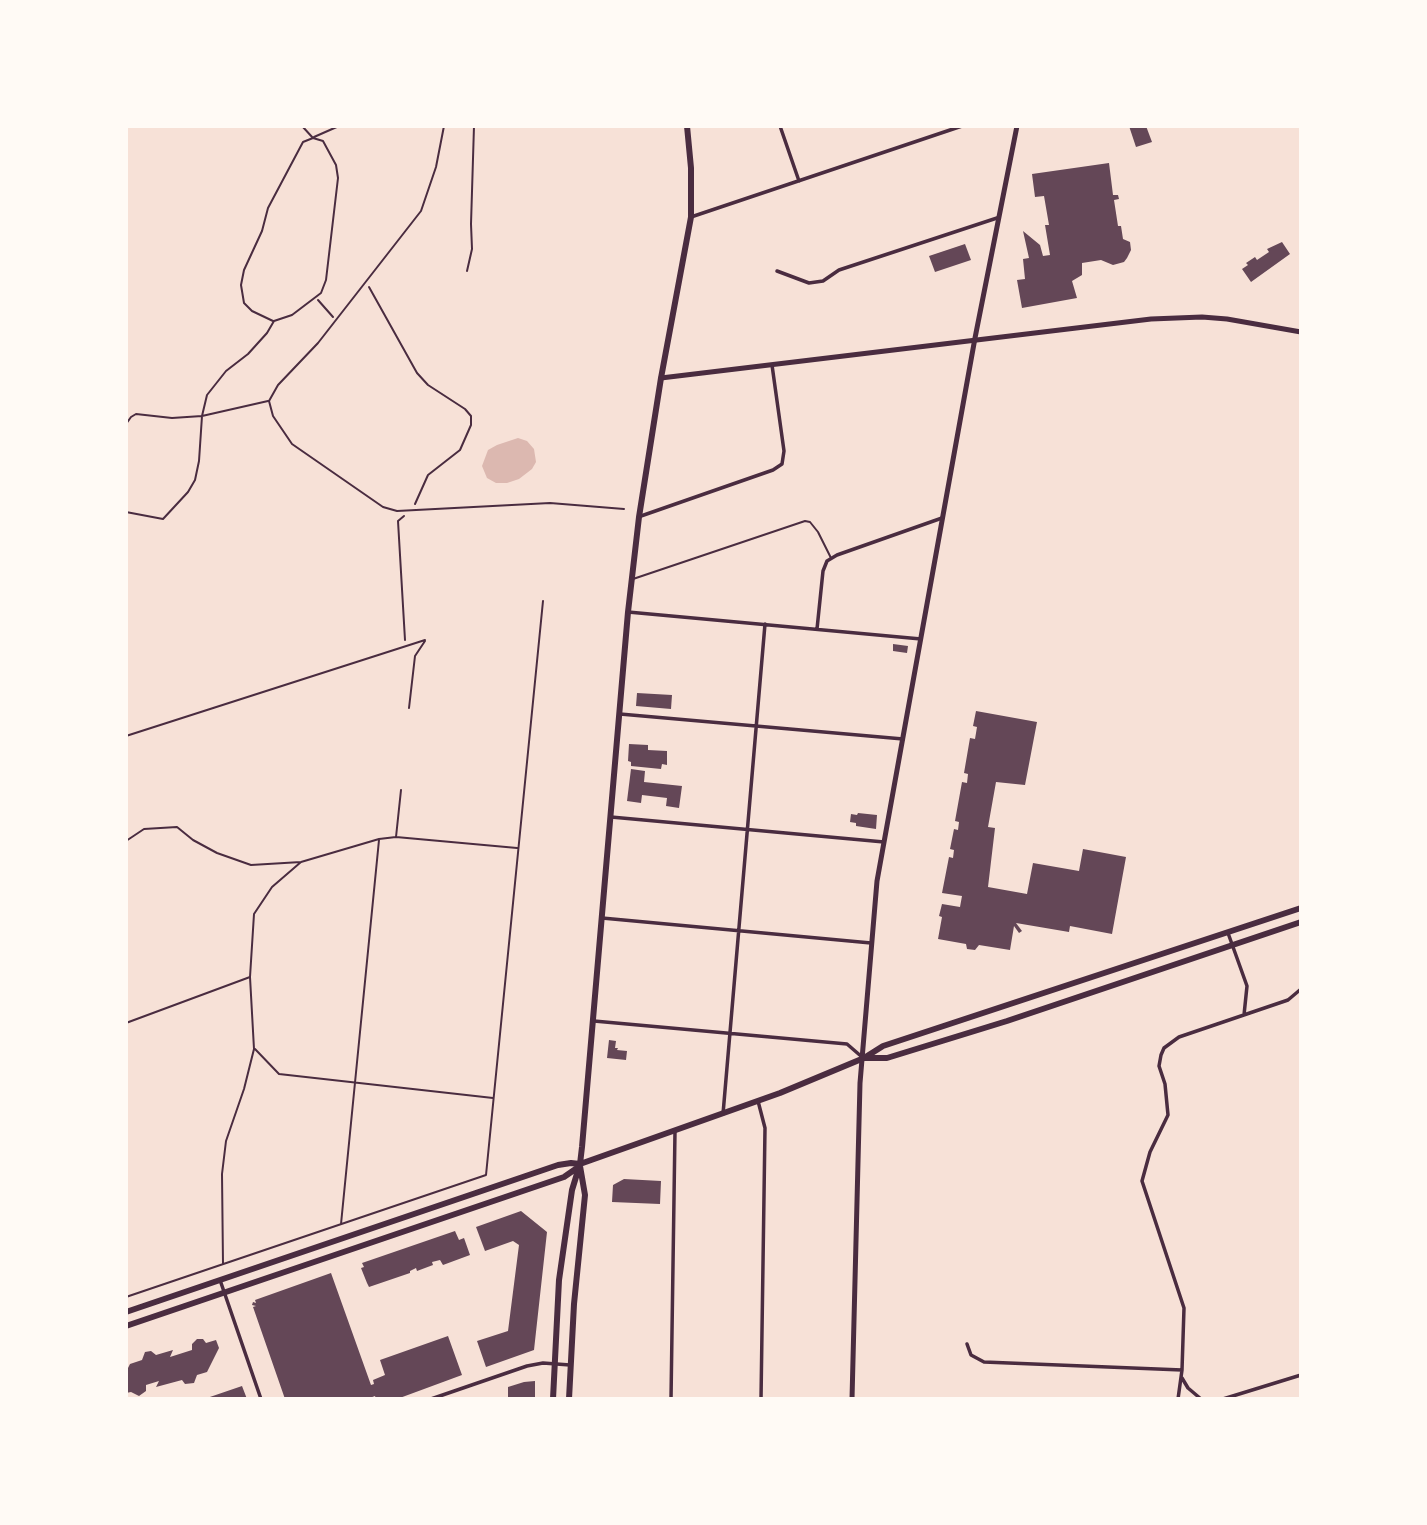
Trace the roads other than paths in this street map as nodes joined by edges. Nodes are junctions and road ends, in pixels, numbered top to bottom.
1 (302, 126) edge
2 (339, 126) edge
3 (444, 126) edge
4 (474, 126) edge
5 (687, 126) edge
6 (780, 126) edge
7 (962, 126) edge
8 (1017, 126) edge
9 (313, 138) junction
10 (799, 181) junction
11 (999, 217) junction
12 (691, 218) junction
13 (467, 271) dead end
14 (777, 271) dead end
15 (274, 321) junction
16 (1301, 332) edge
17 (975, 338) junction
18 (771, 364) junction
19 (661, 378) junction
20 (269, 401) junction
21 (202, 416) junction
22 (126, 424) edge
23 (624, 509) dead end
24 (126, 512) edge
25 (639, 517) junction
26 (944, 517) junction
27 (831, 558) junction
28 (632, 580) junction
29 (542, 601) dead end
30 (628, 612) junction
31 (765, 624) junction
32 (817, 629) junction
33 (921, 639) junction
34 (409, 708) dead end
35 (620, 714) junction
36 (756, 725) junction
37 (126, 736) edge
38 (903, 740) junction
39 (401, 790) dead end
40 (611, 817) junction
41 (747, 829) junction
42 (396, 837) junction
43 (379, 839) junction
44 (126, 841) edge
45 (885, 842) junction
46 (126, 847) edge
47 (518, 849) junction
48 (126, 862) edge
49 (301, 862) junction
50 (1301, 908) edge
51 (602, 918) junction
52 (1301, 922) edge
53 (739, 932) junction
54 (1228, 933) junction
55 (871, 943) junction
56 (1233, 946) junction
57 (250, 977) junction
58 (1301, 989) edge
59 (1244, 1015) junction
60 (593, 1021) junction
61 (126, 1023) edge
62 (729, 1034) junction
63 (254, 1048) junction
64 (864, 1058) junction
65 (356, 1083) junction
66 (494, 1098) junction
67 (758, 1101) junction
68 (723, 1114) junction
69 (674, 1131) junction
70 (580, 1164) junction
71 (341, 1224) junction
72 (223, 1264) junction
73 (220, 1280) junction
74 (225, 1293) junction
75 (126, 1297) edge
76 (126, 1312) edge
77 (126, 1326) edge
78 (967, 1344) dead end
79 (553, 1364) junction
80 (570, 1365) junction
81 (1182, 1370) junction
82 (1301, 1375) edge
83 (1181, 1376) junction
84 (261, 1399) edge
85 (431, 1399) edge
86 (553, 1399) edge
87 (569, 1399) edge
88 (671, 1399) edge
89 (761, 1399) edge
90 (852, 1399) edge
91 (1178, 1399) edge
92 (1200, 1399) edge
93 (1223, 1399) edge

1 - 9 lane
2 - 9 lane
3 - 20 lane
4 - 13 lane
5 - 12 main road
6 - 10 street
7 - 10 street
8 - 11 main road
9 - 15 lane
9 - 15 lane
10 - 12 street
11 - 14 street
11 - 17 main road
12 - 19 main road
15 - 21 lane
16 - 17 main road
17 - 18 main road
17 - 26 main road
18 - 19 main road
18 - 25 street
19 - 25 main road
20 - 21 lane
20 - 23 lane
21 - 22 lane
21 - 24 lane
25 - 28 main road
26 - 27 street
26 - 33 main road
27 - 28 lane
27 - 32 street
28 - 30 main road
29 - 47 lane
30 - 31 street
30 - 35 main road
31 - 32 street
31 - 36 street
32 - 33 street
33 - 38 main road
34 - 37 lane
35 - 36 street
35 - 40 main road
36 - 38 street
36 - 41 street
38 - 45 main road
39 - 42 lane
40 - 41 street
40 - 51 main road
41 - 45 street
41 - 53 street
42 - 43 lane
42 - 47 lane
43 - 49 lane
43 - 65 lane
44 - 49 lane
45 - 55 main road
46 - 48 lane
47 - 66 lane
49 - 57 lane
50 - 54 main road
51 - 53 street
51 - 60 main road
52 - 56 main road
53 - 55 street
53 - 62 street
54 - 56 street
54 - 64 main road
55 - 64 main road
56 - 59 street
56 - 64 main road
57 - 61 lane
57 - 63 lane
58 - 59 street
59 - 81 street
60 - 62 street
60 - 70 main road
62 - 64 street
62 - 68 street
63 - 65 lane
63 - 72 lane
64 - 67 main road
64 - 90 main road
65 - 66 lane
65 - 71 lane
66 - 71 lane
67 - 68 main road
67 - 89 street
68 - 69 main road
69 - 70 main road
69 - 88 street
70 - 73 main road
70 - 74 main road
70 - 79 main road
70 - 80 main road
71 - 72 lane
72 - 75 lane
73 - 74 street
73 - 76 main road
74 - 77 main road
74 - 84 street
78 - 81 street
79 - 80 street
79 - 85 street
79 - 86 main road
80 - 87 main road
81 - 83 street
82 - 93 street
83 - 91 street
83 - 92 street

